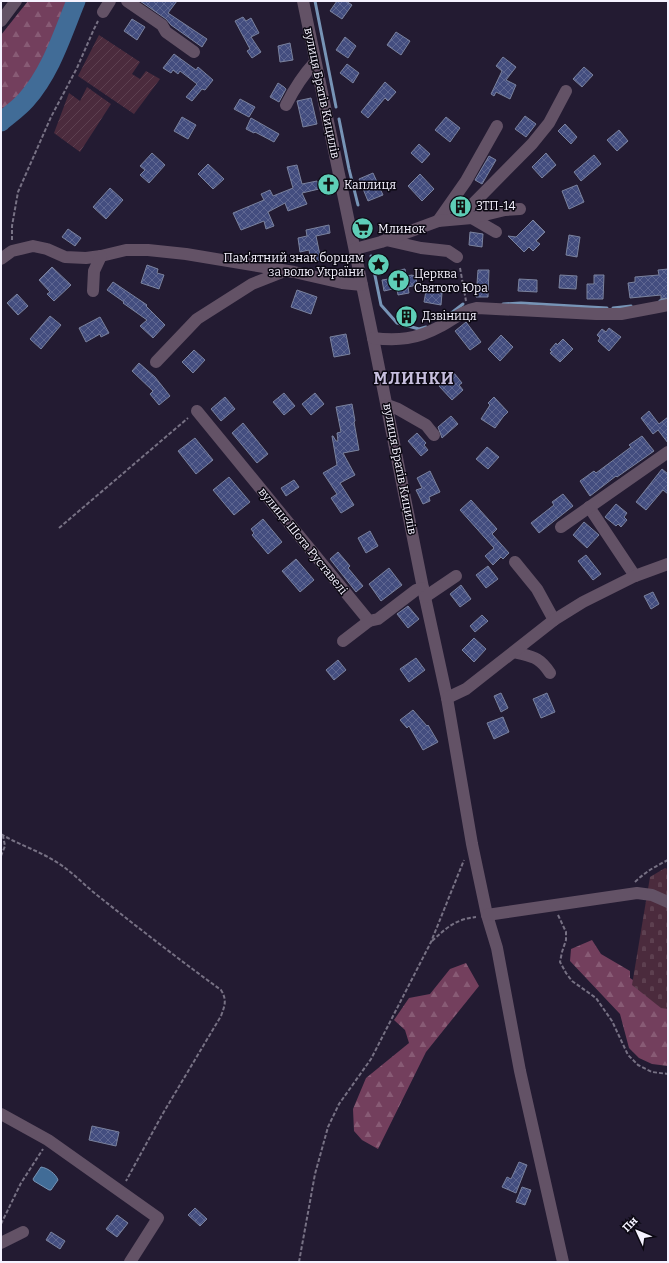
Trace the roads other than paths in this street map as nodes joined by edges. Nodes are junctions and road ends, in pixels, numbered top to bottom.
1 (16, 1) edge
2 (110, 1) edge
3 (127, 1) edge
4 (302, 1) edge
5 (103, 12) road end
6 (1, 20) edge
7 (194, 52) dead end
8 (316, 62) junction
9 (566, 91) dead end
10 (286, 105) dead end
11 (497, 126) dead end
12 (520, 209) dead end
13 (472, 218) junction
14 (458, 219) junction
15 (438, 221) junction
16 (496, 232) dead end
17 (386, 240) junction
18 (355, 249) junction
19 (101, 256) junction
20 (457, 257) road end
21 (1, 260) edge
22 (286, 271) junction
23 (362, 285) junction
24 (93, 291) dead end
25 (668, 305) edge
26 (373, 338) junction
27 (156, 362) dead end
28 (387, 406) junction
29 (197, 411) road end
30 (434, 435) dead end
31 (668, 452) edge
32 (589, 507) junction
33 (561, 527) dead end
34 (515, 562) dead end
35 (668, 564) edge
36 (456, 576) dead end
37 (635, 576) junction
38 (424, 593) junction
39 (369, 620) junction
40 (554, 620) junction
41 (343, 641) dead end
42 (514, 652) junction
43 (550, 673) dead end
44 (446, 698) junction
45 (668, 902) edge
46 (487, 916) junction
47 (1, 1114) edge
48 (23, 1232) dead end
49 (1, 1243) edge
50 (130, 1262) edge
51 (563, 1262) edge

1 - 6 street
2 - 5 street
3 - 7 street
4 - 8 street, вулиця Братів Кицилів
8 - 10 street
8 - 18 street, вулиця Братів Кицилів
9 - 14 street
11 - 15 street
12 - 13 street
13 - 14 street
13 - 16 street
14 - 15 street
15 - 17 street
17 - 18 street
17 - 20 street
18 - 23 street, вулиця Братів Кицилів
19 - 21 street
19 - 22 street
19 - 24 street
22 - 23 street
22 - 27 street
23 - 26 street, вулиця Братів Кицилів
25 - 26 street
26 - 28 street, вулиця Братів Кицилів
28 - 30 street
28 - 38 street, вулиця Братів Кицилів
29 - 39 street, вулиця Шота Руставелі
31 - 32 street
32 - 33 street
32 - 37 street
34 - 40 street
35 - 37 street
36 - 38 street
37 - 40 street
38 - 39 street
38 - 44 street, вулиця Братів Кицилів
39 - 41 street
40 - 42 street
42 - 43 street
42 - 44 street
44 - 46 street, вулиця Братів Кицилів
45 - 46 street
46 - 51 street, вулиця Братів Кицилів
47 - 50 street
48 - 49 street

